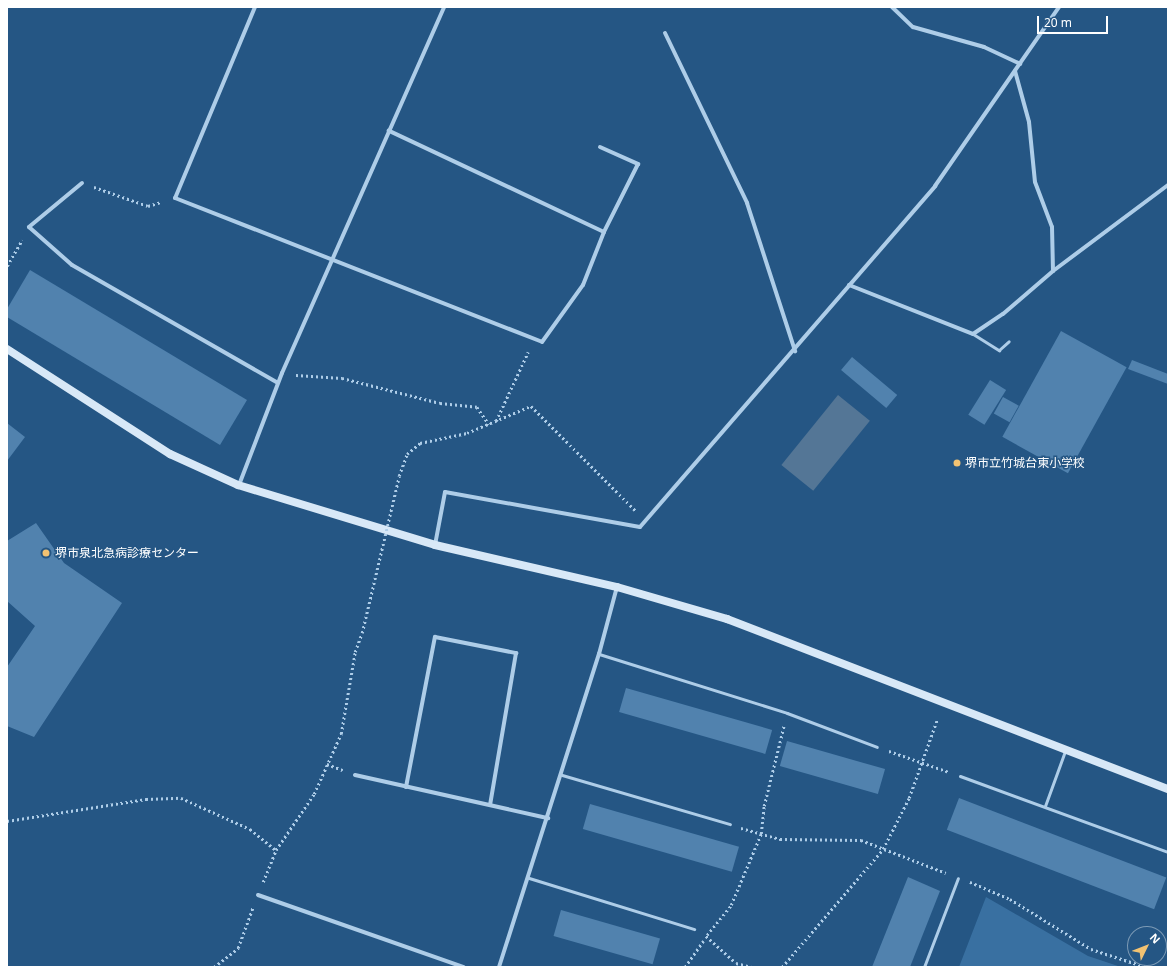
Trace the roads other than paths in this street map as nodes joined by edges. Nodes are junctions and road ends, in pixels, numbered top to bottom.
1 (255, 7) edge
2 (444, 7) edge
3 (892, 7) edge
4 (1059, 7) edge
5 (665, 33) dead end
6 (1020, 64) junction
7 (1015, 71) junction
8 (389, 131) junction
9 (600, 147) dead end
10 (82, 183) road end
11 (1168, 186) edge
12 (604, 232) junction
13 (333, 258) junction
14 (1053, 271) junction
15 (849, 285) junction
16 (973, 334) junction
17 (1009, 341) dead end
18 (7, 349) edge
19 (795, 351) junction
20 (278, 383) junction
21 (238, 485) junction
22 (435, 545) junction
23 (617, 587) junction
24 (599, 654) junction
25 (877, 747) road end
26 (1067, 748) junction
27 (355, 775) dead end
28 (562, 775) junction
29 (960, 776) road end
30 (406, 786) junction
31 (1168, 789) edge
32 (490, 805) junction
33 (1045, 806) junction
34 (548, 818) junction
35 (730, 824) dead end
36 (1168, 852) edge
37 (529, 878) junction
38 (958, 878) dead end
39 (258, 895) road end
40 (694, 928) road end
41 (464, 967) edge
42 (499, 967) edge
43 (924, 967) edge

1 - 13 street
2 - 8 street
3 - 6 street
4 - 6 street
5 - 19 street
6 - 7 street
7 - 14 street
7 - 15 street
8 - 12 street
8 - 13 street
9 - 12 street
10 - 20 street
11 - 14 street
12 - 13 street
13 - 20 street
14 - 16 street
15 - 16 street
15 - 19 street
16 - 17 lane
18 - 21 street
19 - 22 street
20 - 21 street
21 - 22 street
22 - 23 street
23 - 24 street
23 - 26 street
24 - 25 lane
24 - 28 street
26 - 31 street
26 - 33 lane
27 - 30 street
28 - 34 street
28 - 35 lane
29 - 33 lane
30 - 32 street
30 - 32 street
32 - 34 street
33 - 36 lane
34 - 37 street
37 - 40 lane
37 - 42 street
38 - 43 lane
39 - 41 street

